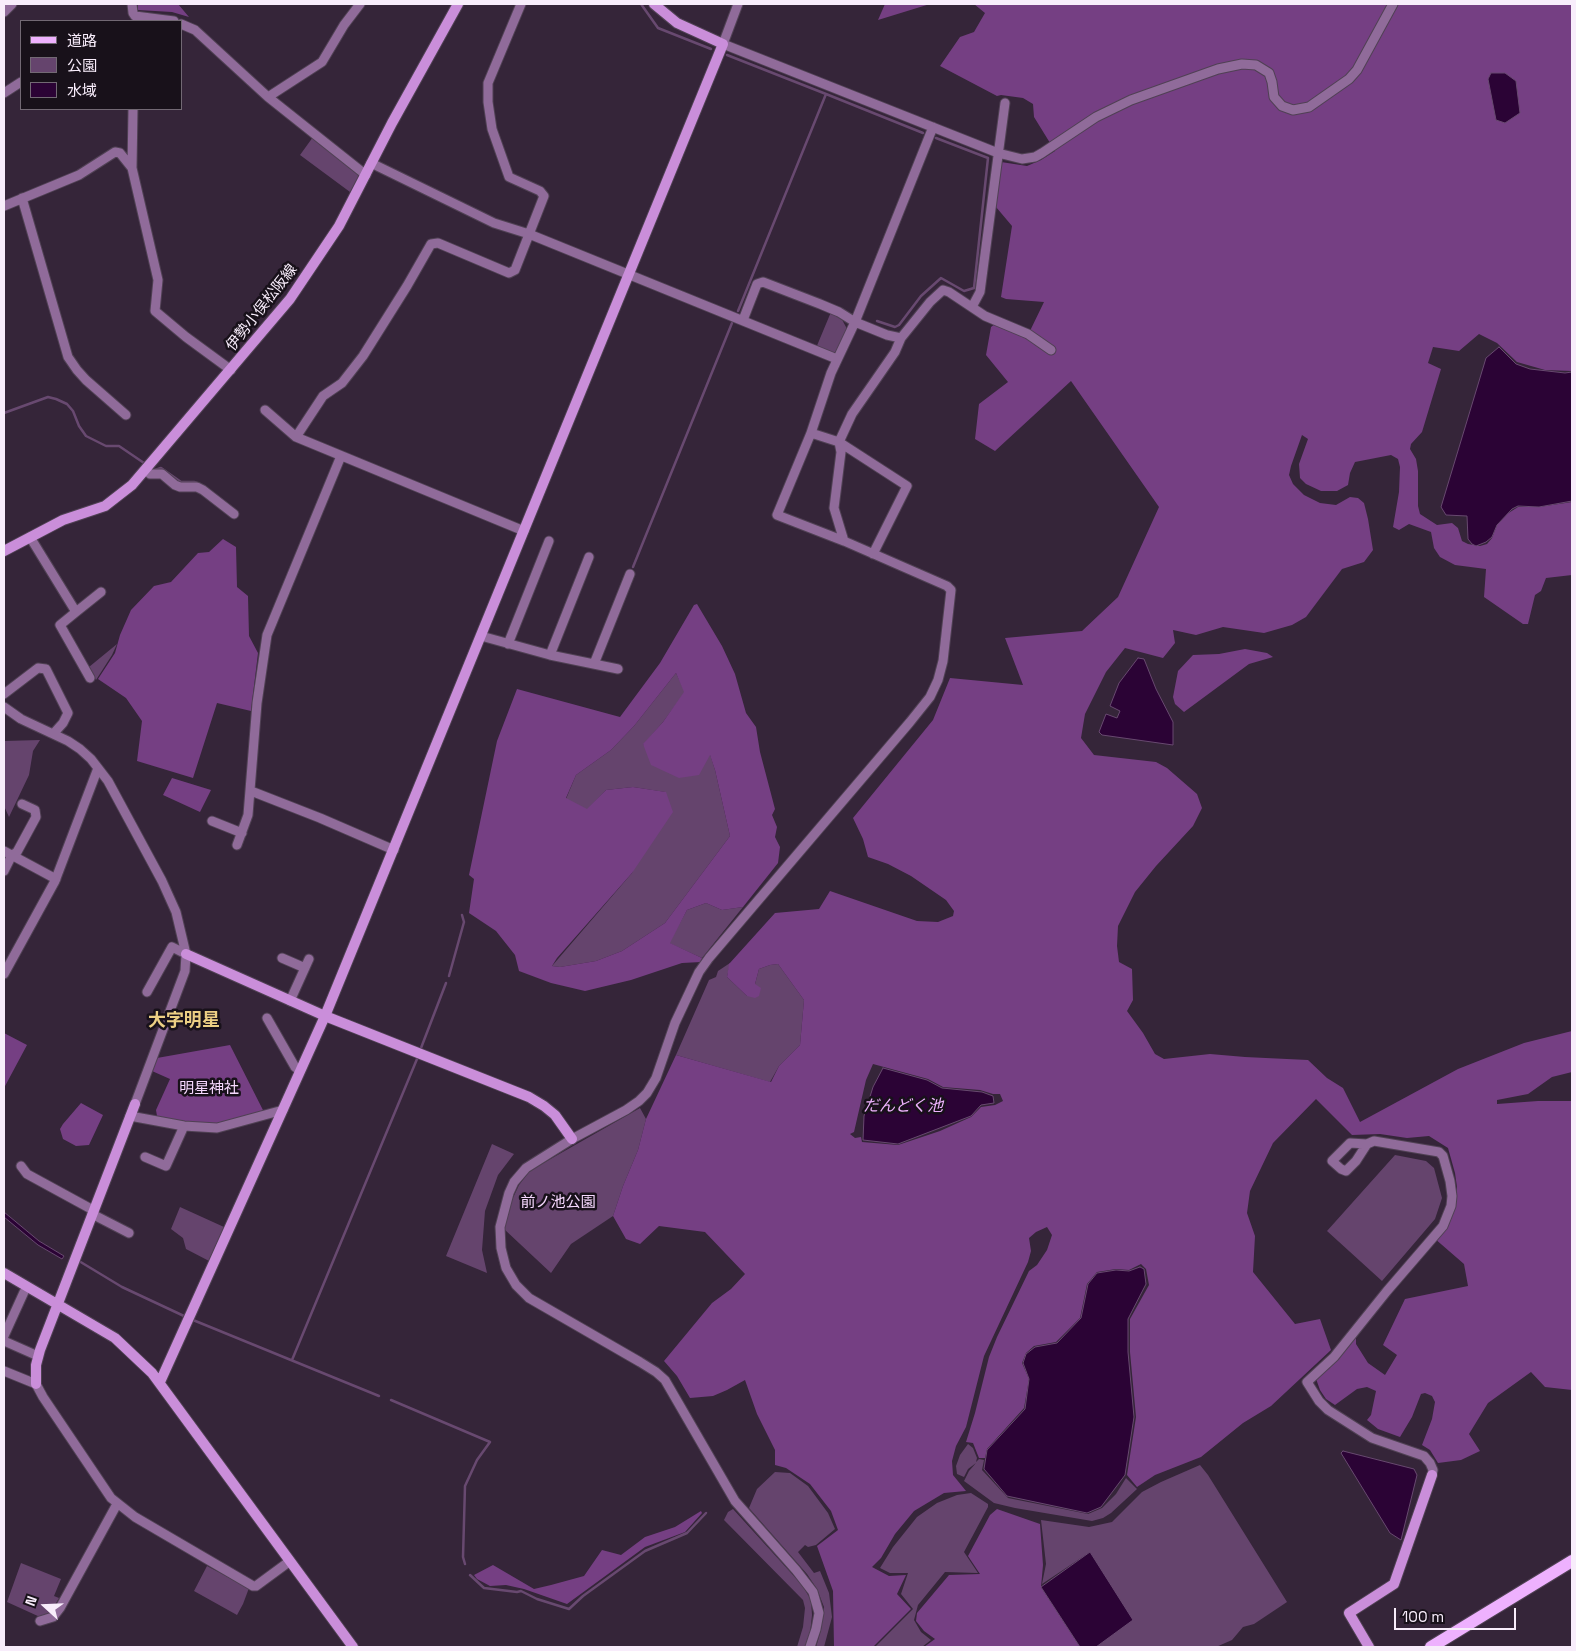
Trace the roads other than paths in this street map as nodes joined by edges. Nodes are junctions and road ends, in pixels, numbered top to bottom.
1 (12, 4) edge
2 (360, 4) edge
3 (458, 4) edge
4 (521, 4) edge
5 (654, 4) edge
6 (738, 4) edge
7 (1393, 4) edge
8 (4, 12) edge
9 (132, 16) edge
10 (166, 20) edge
11 (182, 24) edge
12 (723, 44) junction
13 (20, 83) edge
14 (4, 93) edge
15 (268, 97) junction
16 (1004, 104) dead end
17 (133, 110) edge
18 (933, 127) junction
19 (998, 153) junction
20 (371, 163) junction
21 (132, 168) junction
22 (366, 175) junction
23 (22, 198) junction
24 (4, 206) edge
25 (529, 234) junction
26 (629, 275) junction
27 (972, 307) junction
28 (743, 320) junction
29 (854, 322) junction
30 (901, 338) junction
31 (1051, 350) dead end
32 (838, 359) junction
33 (232, 370) junction
34 (265, 410) dead end
35 (126, 415) dead end
36 (811, 433) junction
37 (296, 437) junction
38 (839, 442) junction
39 (341, 456) junction
40 (146, 470) junction
41 (234, 514) dead end
42 (524, 531) junction
43 (30, 537) junction
44 (549, 541) dead end
45 (844, 541) junction
46 (4, 551) edge
47 (872, 554) junction
48 (589, 557) dead end
49 (630, 574) dead end
50 (101, 592) dead end
51 (76, 612) junction
52 (481, 636) junction
53 (508, 644) junction
54 (550, 655) junction
55 (594, 664) junction
56 (618, 669) dead end
57 (90, 678) dead end
58 (4, 694) edge
59 (4, 707) edge
60 (54, 733) junction
61 (98, 768) junction
62 (251, 791) junction
63 (22, 804) dead end
64 (212, 821) dead end
65 (242, 833) junction
66 (237, 845) dead end
67 (394, 850) junction
68 (4, 851) edge
69 (12, 856) junction
70 (4, 871) edge
71 (56, 879) junction
72 (186, 954) junction
73 (282, 958) dead end
74 (309, 959) dead end
75 (305, 968) junction
76 (4, 974) edge
77 (147, 992) dead end
78 (290, 1001) junction
79 (325, 1016) junction
80 (267, 1018) dead end
81 (300, 1071) junction
82 (135, 1104) joint
83 (283, 1110) junction
84 (130, 1116) junction
85 (184, 1126) junction
86 (572, 1139) junction
87 (1367, 1144) dead end
88 (145, 1157) dead end
89 (21, 1166) dead end
90 (92, 1212) junction
91 (129, 1233) dead end
92 (4, 1273) edge
93 (24, 1292) dead end
94 (58, 1304) junction
95 (4, 1336) edge
96 (4, 1341) edge
97 (38, 1356) junction
98 (4, 1371) edge
99 (160, 1382) junction
100 (36, 1384) junction
101 (1432, 1475) joint
102 (117, 1504) junction
103 (290, 1561) junction
104 (1572, 1561) edge
105 (40, 1621) dead end
106 (353, 1647) edge
107 (810, 1647) edge
108 (1369, 1647) edge
109 (1431, 1647) edge

1 - 8 street
2 - 15 street
3 - 20 street, 伊勢小俣松阪線
4 - 25 street
5 - 12 street
6 - 12 street
7 - 19 street
9 - 10 street
11 - 15 street
12 - 18 street
12 - 26 street
13 - 14 street
15 - 22 street
16 - 19 street
17 - 21 street
18 - 19 street
18 - 29 street
19 - 27 street
20 - 22 street, 伊勢小俣松阪線
20 - 25 street
21 - 23 street
21 - 33 street
22 - 33 street, 伊勢小俣松阪線
23 - 24 street
23 - 35 street
25 - 26 street
25 - 37 street
26 - 28 street
26 - 42 street
27 - 30 street
27 - 31 street
28 - 29 street
28 - 32 street
29 - 30 street
29 - 32 street
30 - 38 street
32 - 36 street
33 - 40 street, 伊勢小俣松阪線
34 - 37 street
36 - 38 street
36 - 45 street
37 - 39 street
38 - 45 street
38 - 47 street
39 - 42 street
39 - 62 street
40 - 41 street
40 - 43 street, 伊勢小俣松阪線
42 - 52 street
43 - 46 street, 伊勢小俣松阪線
43 - 51 street
44 - 53 street
45 - 47 street
47 - 86 street
48 - 54 street
49 - 55 street
50 - 51 street
51 - 57 street
52 - 53 street
52 - 67 street
53 - 54 street
54 - 55 street
55 - 56 street
58 - 60 street
59 - 60 street
60 - 61 street
61 - 71 street
61 - 72 street
62 - 65 street
62 - 67 street
63 - 69 street
64 - 65 street
65 - 66 street
67 - 79 street
68 - 69 street
69 - 70 street
69 - 71 street
71 - 76 street
72 - 77 street
72 - 78 street
72 - 82 street
73 - 75 street
74 - 75 street
75 - 78 street
78 - 79 street
79 - 81 street
79 - 86 street
80 - 81 street
81 - 83 street
82 - 84 street
83 - 85 street
83 - 99 street
84 - 85 street
84 - 90 street
85 - 88 street
86 - 107 street
87 - 101 street
89 - 90 street
90 - 91 street
90 - 94 street
92 - 94 street
93 - 95 street
94 - 97 street
94 - 99 street
96 - 97 street
97 - 100 street
98 - 100 street
99 - 103 street
100 - 102 street
101 - 108 street
102 - 103 street
102 - 105 street
103 - 106 street
104 - 109 main road

